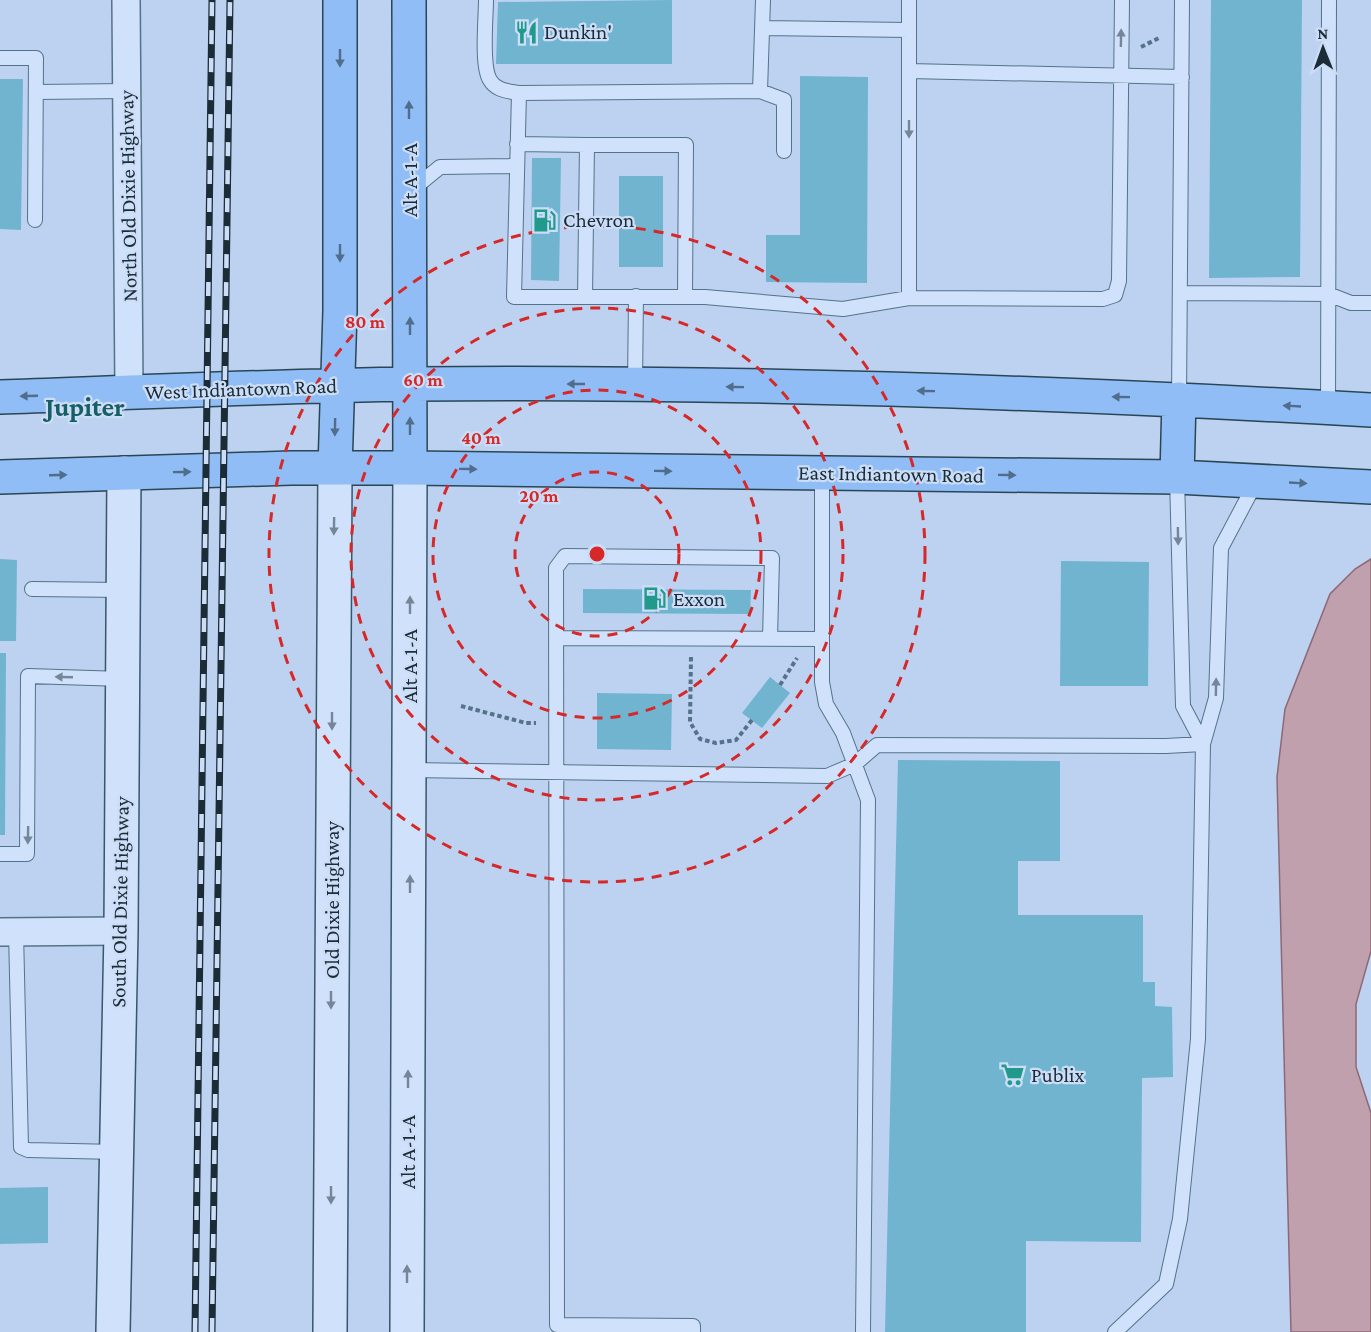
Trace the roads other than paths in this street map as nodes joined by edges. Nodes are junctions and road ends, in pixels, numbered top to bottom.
1 (126, 0) edge
2 (340, 0) edge
3 (409, 0) edge
4 (486, 0) edge
5 (763, 0) edge
6 (909, 0) edge
7 (1122, 0) edge
8 (1182, 0) edge
9 (1329, 0) edge
10 (762, 28) junction
11 (909, 30) junction
12 (0, 58) edge
13 (909, 71) junction
14 (1122, 76) junction
15 (1182, 77) junction
16 (126, 91) junction
17 (760, 91) junction
18 (36, 92) junction
19 (519, 93) junction
20 (517, 144) junction
21 (587, 145) junction
22 (784, 151) dead end
23 (517, 166) junction
24 (410, 192) junction
25 (36, 220) dead end
26 (1180, 293) junction
27 (1328, 294) junction
28 (636, 296) junction
29 (585, 297) junction
30 (685, 297) junction
31 (909, 298) junction
32 (1371, 303) edge
33 (411, 384) junction
34 (635, 384) junction
35 (336, 386) junction
36 (129, 392) junction
37 (0, 397) edge
38 (1179, 399) junction
39 (1328, 408) junction
40 (1371, 410) edge
41 (335, 468) junction
42 (410, 468) junction
43 (124, 473) junction
44 (822, 473) junction
45 (0, 477) edge
46 (1177, 477) junction
47 (1257, 481) junction
48 (1371, 487) edge
49 (32, 589) dead end
50 (123, 590) junction
51 (556, 638) junction
52 (770, 639) junction
53 (815, 639) junction
54 (123, 679) junction
55 (1203, 744) junction
56 (855, 764) junction
57 (410, 770) junction
58 (556, 772) junction
59 (0, 854) edge
60 (121, 931) junction
61 (8, 932) edge
62 (117, 1152) junction
63 (556, 1329) edge
64 (113, 1332) edge
65 (330, 1332) edge
66 (407, 1332) edge
67 (693, 1332) edge
68 (864, 1332) edge
69 (1115, 1332) edge

1 - 16 street, North Old Dixie Highway
2 -> 35 main road
24 -> 3 main road, Alt A-1-A
4 - 19 lane
5 - 10 lane
6 - 11 lane
14 -> 7 lane
8 - 15 lane
9 - 27 lane
10 - 11 lane
10 - 17 lane
11 - 13 lane
12 - 18 lane
13 - 14 lane
13 -> 31 lane
14 - 15 lane
14 - 31 lane
15 - 26 lane
16 - 18 lane
16 - 36 street, North Old Dixie Highway
17 - 19 lane
17 - 22 lane
18 - 25 lane
19 - 20 lane
20 - 21 lane
20 - 23 lane
21 - 29 lane
21 - 30 lane
23 - 24 lane
23 - 29 lane
33 -> 24 main road, Alt A-1-A
26 - 27 lane
26 - 38 lane
27 - 32 lane
27 - 39 lane
28 - 29 lane
28 - 30 lane
28 - 34 lane
30 - 31 lane
34 -> 33 main road
33 - 35 main road, West Indiantown Road
42 -> 33 main road, Alt A-1-A
38 -> 34 main road
35 - 36 main road, West Indiantown Road
35 -> 41 main road
36 -> 37 main road, West Indiantown Road
39 -> 38 main road
38 - 46 main road
39 - 40 main road
41 - 42 main road
43 -> 41 main road
41 -> 65 main road, Old Dixie Highway
42 -> 44 main road, East Indiantown Road
57 -> 42 main road, Alt A-1-A
45 -> 43 main road
43 - 50 main road, South Old Dixie Highway
44 -> 46 main road, East Indiantown Road
44 - 53 lane
46 - 47 main road, East Indiantown Road
46 -> 55 lane
47 -> 48 main road, East Indiantown Road
55 -> 47 lane
49 - 50 lane
50 - 54 main road, South Old Dixie Highway
51 - 52 lane
51 - 52 lane
51 - 58 lane
52 - 53 lane
53 - 56 lane
54 -> 59 lane
54 - 60 main road, South Old Dixie Highway
55 - 56 lane
55 - 69 lane
56 - 58 lane
56 - 68 lane
57 - 58 lane
66 -> 57 main road, Alt A-1-A
58 - 63 lane
60 - 61 street
60 - 62 main road, South Old Dixie Highway
61 - 62 lane
62 - 64 main road, South Old Dixie Highway
63 - 67 lane

